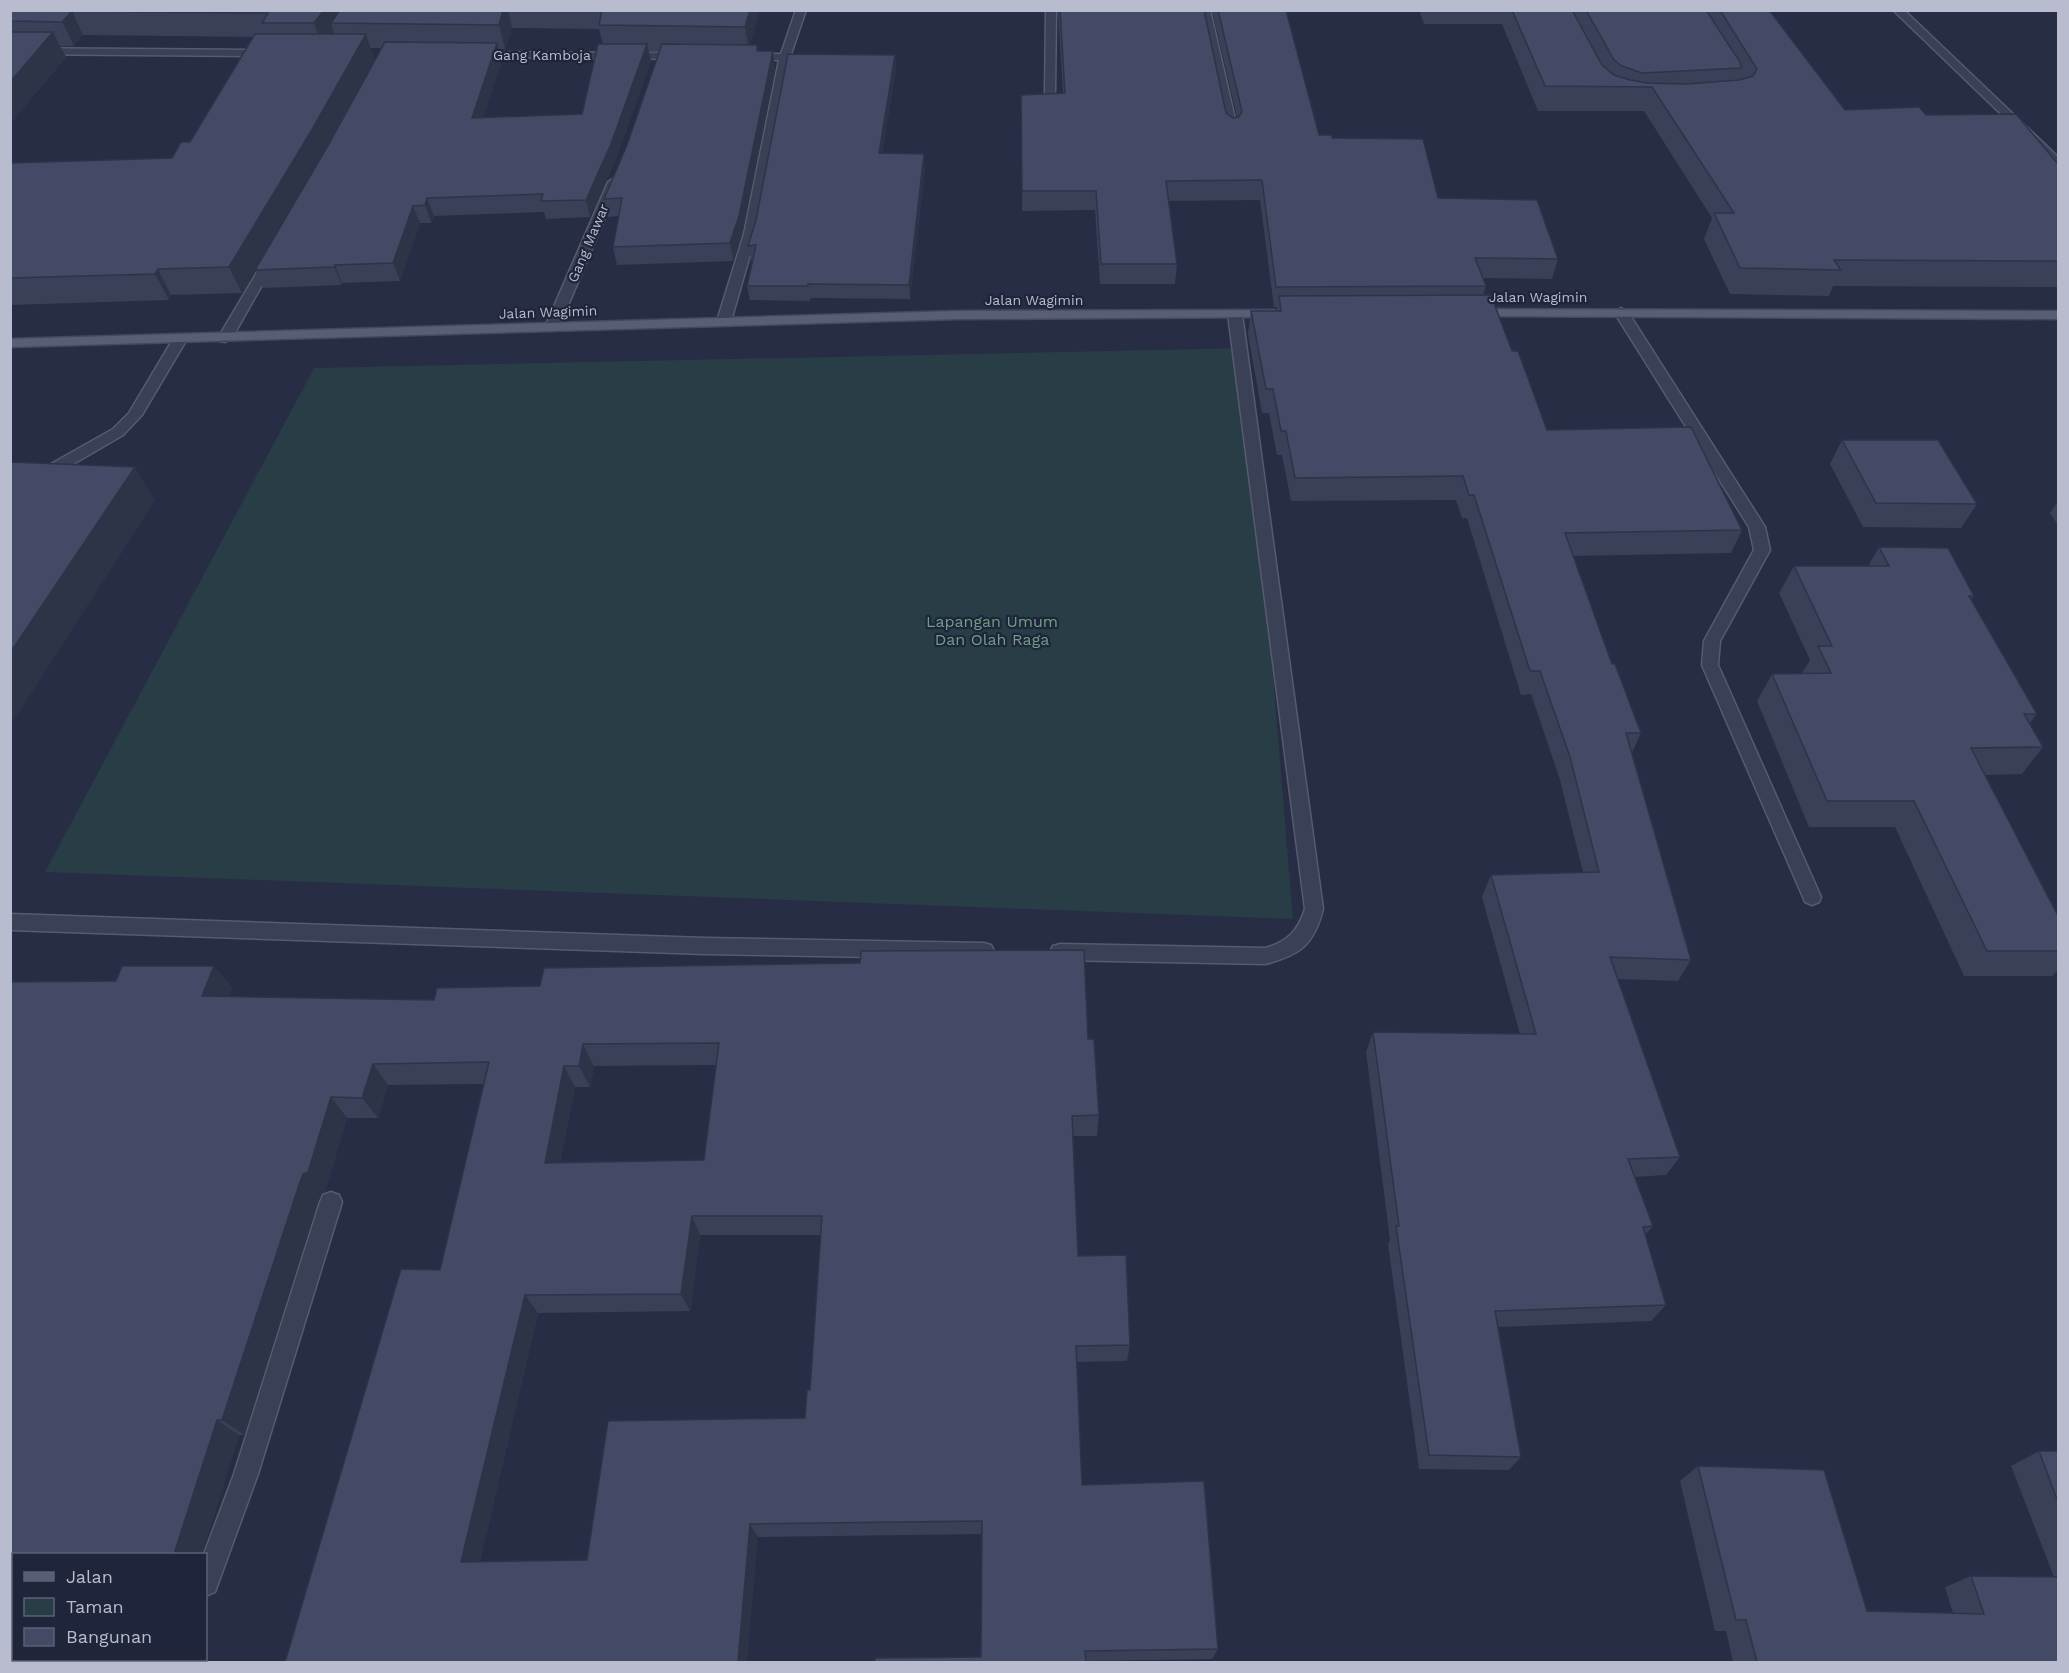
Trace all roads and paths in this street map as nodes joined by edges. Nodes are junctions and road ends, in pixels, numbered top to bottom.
1 (801, 10) edge
2 (1051, 10) edge
3 (1205, 10) edge
4 (1898, 10) edge
5 (10, 51) edge
6 (280, 53) edge
7 (469, 54) edge
8 (694, 56) edge
9 (739, 57) edge
10 (785, 57) junction
11 (1050, 93) edge
12 (1232, 132) edge
13 (2058, 163) edge
14 (618, 173) edge
15 (276, 249) edge
16 (1622, 312) junction
17 (1461, 313) edge
18 (1235, 314) junction
19 (1282, 314) edge
20 (2058, 315) edge
21 (724, 321) junction
22 (552, 327) junction
23 (225, 338) junction
24 (180, 339) junction
25 (10, 343) edge
26 (10, 495) edge
27 (1812, 897) dead end
28 (10, 922) edge
29 (1002, 951) edge
30 (1037, 952) edge
31 (331, 1202) dead end
32 (207, 1580) edge

1 - 10 street
2 - 11 street
3 - 12 street
4 - 13 street
5 - 6 street
7 - 8 street, Gang Kamboja
9 - 10 street
10 - 21 street
14 - 22 street, Gang Mawar
15 - 23 street
16 - 17 main road, Jalan Wagimin
16 - 20 main road, Jalan Wagimin
16 - 27 street
18 - 19 main road, Jalan Wagimin
18 - 21 main road, Jalan Wagimin
18 - 30 street
21 - 22 main road, Jalan Wagimin
22 - 23 main road, Jalan Wagimin
23 - 24 main road, Jalan Wagimin
24 - 25 main road, Jalan Wagimin
24 - 26 street
28 - 29 street
31 - 32 street

